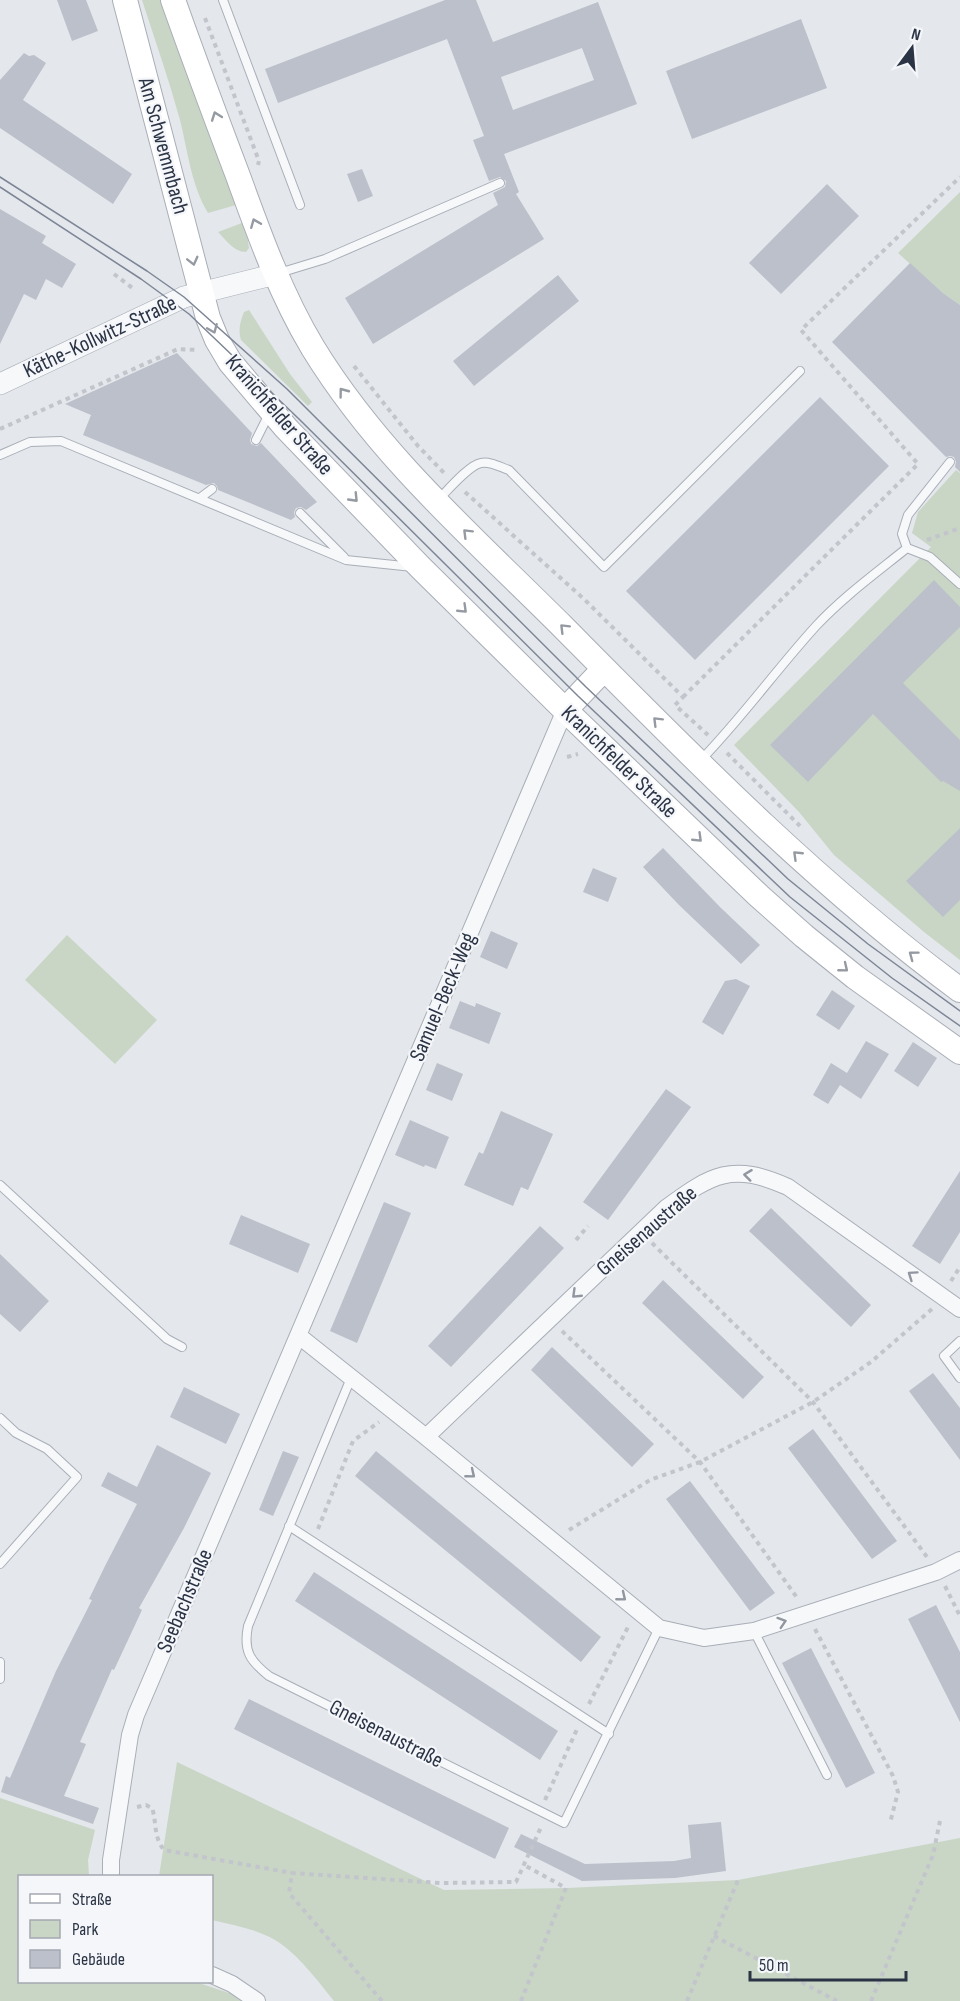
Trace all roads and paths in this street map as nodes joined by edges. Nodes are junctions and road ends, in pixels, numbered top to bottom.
1 (125, 0) edge
2 (173, 0) edge
3 (223, 0) edge
4 (203, 11) dead end
5 (257, 171) dead end
6 (960, 177) edge
7 (500, 183) dead end
8 (300, 205) dead end
9 (114, 274) dead end
10 (276, 274) junction
11 (135, 290) dead end
12 (201, 292) junction
13 (198, 350) dead end
14 (350, 360) dead end
15 (800, 371) dead end
16 (0, 384) edge
17 (270, 410) junction
18 (0, 429) edge
19 (256, 441) dead end
20 (0, 455) edge
21 (950, 462) dead end
22 (455, 484) junction
23 (212, 489) dead end
24 (200, 498) junction
25 (436, 502) junction
26 (300, 513) dead end
27 (960, 528) edge
28 (907, 548) junction
29 (346, 560) junction
30 (421, 568) junction
31 (960, 584) edge
32 (604, 669) junction
33 (683, 697) junction
34 (565, 710) junction
35 (717, 743) junction
36 (699, 762) junction
37 (807, 834) dead end
38 (960, 990) edge
39 (960, 1052) edge
40 (0, 1185) edge
41 (588, 1226) dead end
42 (640, 1232) junction
43 (576, 1240) dead end
44 (942, 1296) junction
45 (960, 1309) edge
46 (550, 1320) junction
47 (299, 1336) junction
48 (960, 1341) edge
49 (182, 1347) dead end
50 (351, 1378) junction
51 (960, 1378) edge
52 (813, 1402) junction
53 (393, 1411) junction
54 (0, 1418) edge
55 (426, 1437) junction
56 (700, 1462) junction
57 (289, 1526) junction
58 (553, 1540) junction
59 (313, 1541) junction
60 (960, 1560) edge
61 (0, 1564) edge
62 (936, 1572) junction
63 (807, 1614) junction
64 (960, 1616) edge
65 (659, 1628) junction
66 (754, 1631) junction
67 (0, 1662) edge
68 (0, 1679) edge
69 (609, 1734) junction
70 (827, 1775) dead end
71 (133, 1808) dead end
72 (547, 1815) junction
73 (940, 1821) dead end
74 (890, 1823) dead end
75 (524, 1865) junction
76 (111, 1868) edge
77 (292, 1873) junction
78 (738, 1880) dead end
79 (714, 1936) junction
80 (213, 1975) edge
81 (257, 2001) edge
82 (382, 2001) edge
83 (521, 2001) edge
84 (687, 2001) edge
85 (837, 2001) edge
86 (871, 2001) edge

1 -> 12 main road, Am Schwemmbach
10 -> 2 main road
3 - 8 lane
4 - 5 path
6 - 33 path
7 - 10 lane
9 - 11 path
10 - 12 street
25 -> 10 main road
12 - 16 street, Käthe-Kollwitz-Straße
12 -> 17 main road, Kranichfelder Straße
13 - 18 path
14 - 22 path
15 - 22 lane
17 - 19 lane
17 -> 30 main road, Kranichfelder Straße
20 - 24 lane
21 - 28 lane
22 - 25 lane
22 - 33 path
23 - 24 lane
24 - 29 lane
32 -> 25 main road
26 - 29 lane
27 - 28 path
28 - 31 lane
28 - 35 lane
29 - 30 lane
30 -> 34 main road, Kranichfelder Straße
32 - 34 main road, Samuel-Beck-Weg
36 -> 32 main road
33 - 35 path
34 -> 39 main road, Kranichfelder Straße
34 - 47 street, Samuel-Beck-Weg
35 - 36 lane
35 - 37 path
38 -> 36 main road
40 - 49 lane
41 - 43 path
44 -> 42 street, Gneisenaustraße
42 -> 46 street, Gneisenaustraße
42 - 52 path
44 - 45 street, Gneisenaustraße
44 - 52 path
46 - 55 street, Gneisenaustraße
46 - 56 path
47 - 50 street
47 - 76 street, Seebachstraße
48 - 51 lane
50 - 53 street
50 - 57 lane, Gneisenaustraße
52 - 56 path
52 - 62 path
53 - 55 street
53 - 59 path
54 - 61 lane
55 -> 58 street
56 - 58 path
56 - 63 path
57 - 59 lane
57 - 72 lane, Gneisenaustraße
58 -> 65 street
59 - 69 lane
60 - 62 street
62 - 63 street
62 - 64 path
66 -> 63 street
63 - 74 path
65 - 66 street
65 - 69 lane
66 - 70 lane
67 - 68 lane
69 - 72 lane
71 - 77 path
72 - 75 path
73 - 86 path
75 - 77 path
75 - 83 path
77 - 82 path
78 - 79 path
79 - 84 path
79 - 85 path
80 - 81 street

